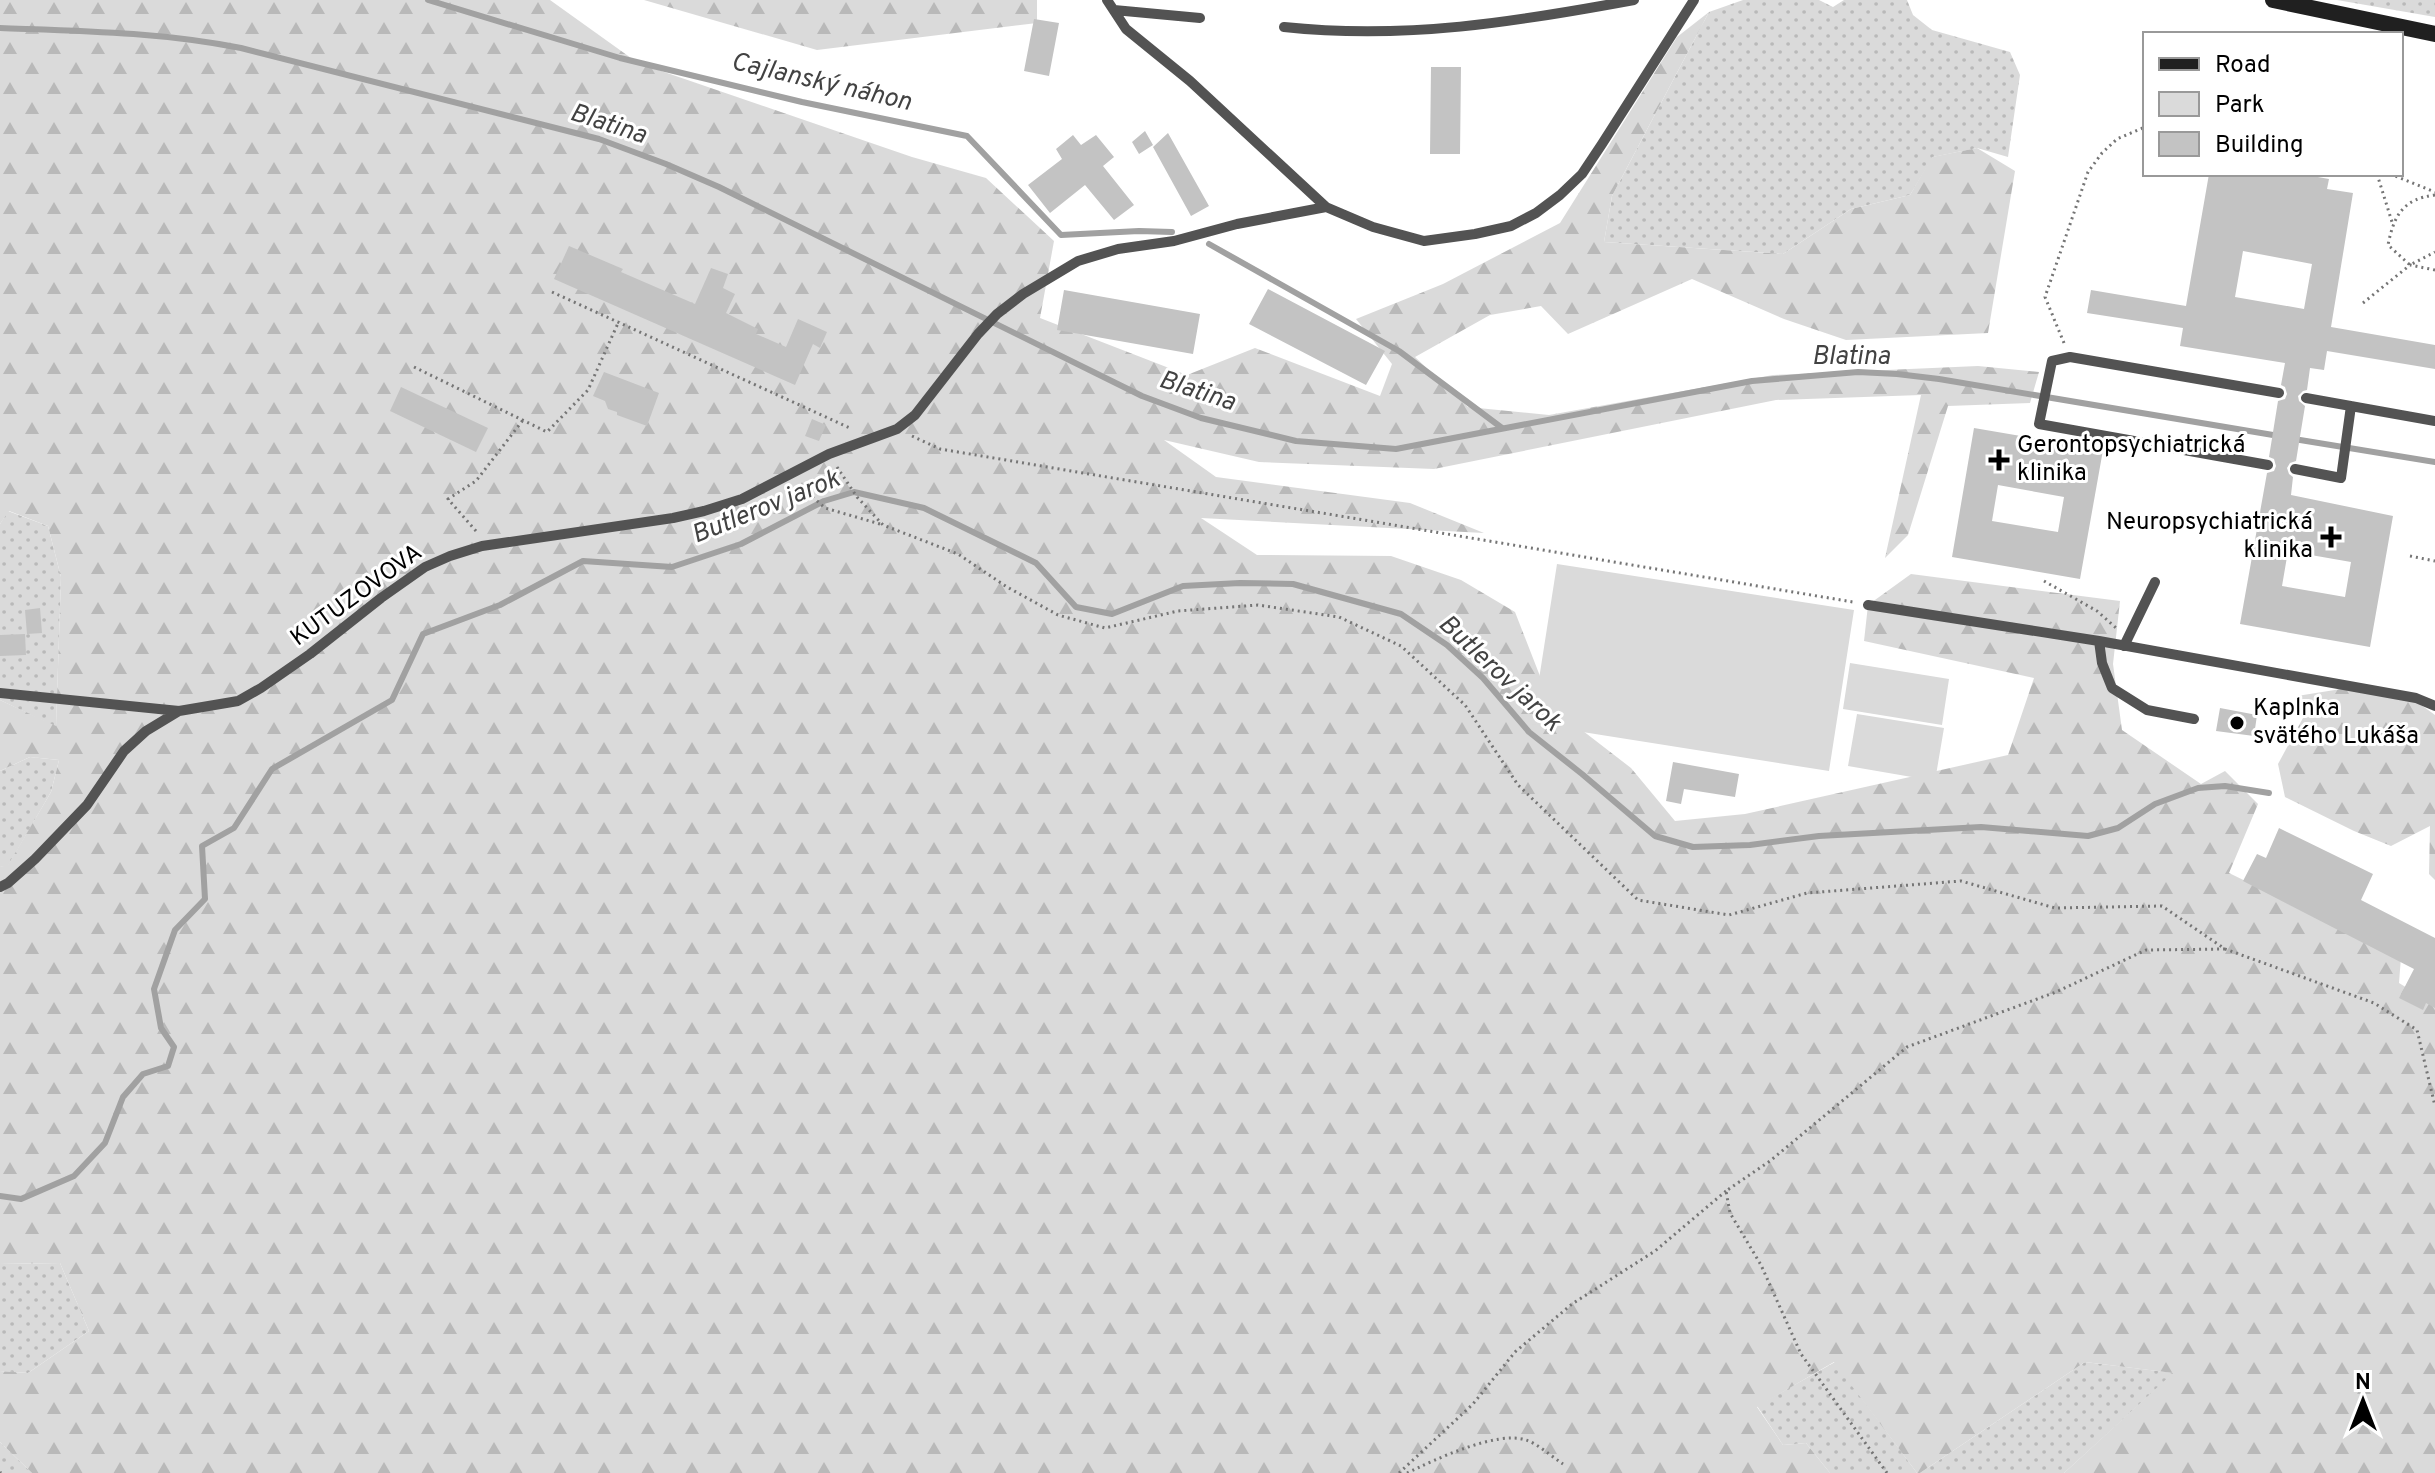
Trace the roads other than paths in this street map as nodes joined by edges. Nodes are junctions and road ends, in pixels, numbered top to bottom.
1 (1107, 0) edge
2 (1634, 0) edge
3 (1694, 0) edge
4 (2273, 0) edge
5 (1114, 10) junction
6 (1200, 18) dead end
7 (1284, 27) dead end
8 (2435, 34) edge
9 (1326, 207) junction
10 (2279, 393) dead end
11 (2306, 398) dead end
12 (2351, 406) junction
13 (2435, 421) edge
14 (2268, 465) dead end
15 (2295, 469) dead end
16 (2155, 582) dead end
17 (1868, 605) road end
18 (2099, 641) junction
19 (2126, 642) junction
20 (0, 693) edge
21 (2435, 706) edge
22 (179, 711) junction
23 (2194, 719) dead end
24 (0, 887) edge

1 - 5 lane
2 - 7 lane
3 - 9 lane
4 - 8 main road
5 - 6 lane
5 - 9 lane
9 - 22 lane, KUTUZOVOVA
10 - 14 lane
11 - 12 lane
12 - 13 lane
12 - 15 lane
16 - 19 lane
17 - 18 lane
18 - 19 lane
18 - 23 lane
19 - 21 lane
20 - 22 lane
22 - 24 lane, KUTUZOVOVA

